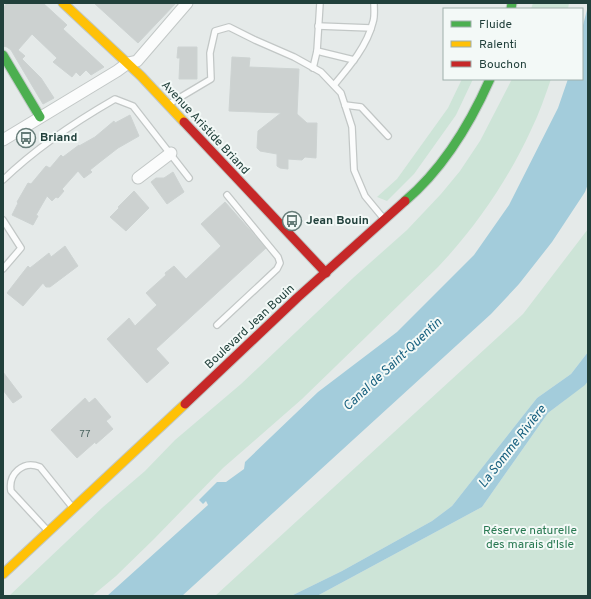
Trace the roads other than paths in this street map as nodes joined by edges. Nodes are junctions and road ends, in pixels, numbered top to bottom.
1 (63, 3) edge
2 (187, 3) edge
3 (320, 3) edge
4 (374, 3) edge
5 (318, 26) junction
6 (371, 28) junction
7 (317, 51) junction
8 (3, 55) edge
9 (354, 60) junction
10 (128, 63) junction
11 (313, 68) junction
12 (489, 80) edge
13 (334, 85) junction
14 (167, 104) junction
15 (345, 105) junction
16 (40, 117) junction
17 (388, 136) dead end
18 (3, 140) edge
19 (171, 153) junction
20 (138, 178) dead end
21 (189, 178) dead end
22 (3, 180) edge
23 (227, 195) dead end
24 (3, 220) edge
25 (384, 220) junction
26 (3, 269) edge
27 (326, 273) junction
28 (217, 325) dead end
29 (73, 508) junction
30 (48, 532) junction
31 (3, 574) edge

1 - 10 street, Avenue Aristide Briand
2 - 10 street
3 - 5 lane
4 - 6 lane
5 - 6 lane
5 - 7 lane
6 - 9 lane
7 - 9 lane
7 - 11 lane
8 - 16 street
9 - 13 lane
10 - 14 street, Avenue Aristide Briand
10 - 16 street
11 - 13 lane
11 - 14 lane
12 - 25 street, Boulevard Jean Bouin
13 - 15 lane
14 - 27 street, Avenue Aristide Briand
15 - 17 lane
15 - 25 lane
16 - 18 street
19 - 20 street
19 - 21 lane
19 - 22 lane
23 - 28 lane
24 - 26 lane
25 - 27 street, Boulevard Jean Bouin
27 - 29 street, Boulevard Jean Bouin
29 - 30 street, Boulevard Jean Bouin
29 - 30 lane
30 - 31 street, Boulevard Jean Bouin

